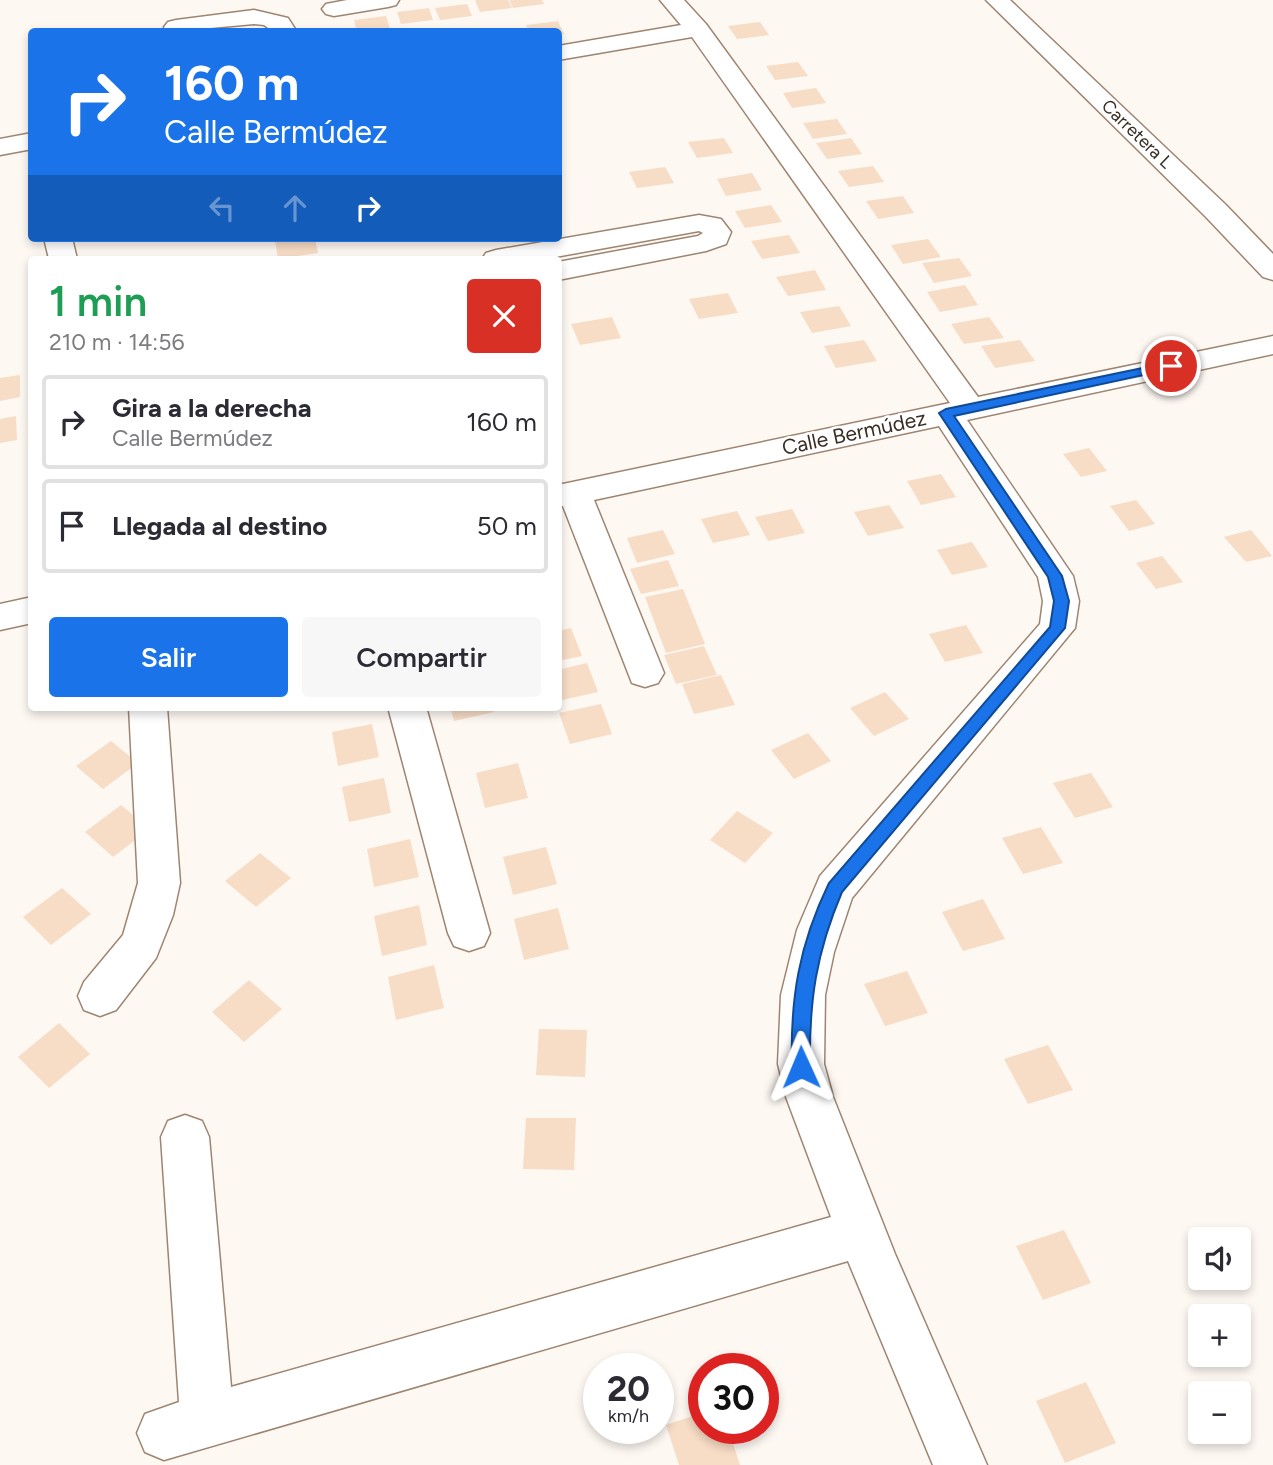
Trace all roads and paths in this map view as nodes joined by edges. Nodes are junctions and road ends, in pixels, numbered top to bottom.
1 (388, 0) edge
2 (671, 0) edge
3 (997, 0) edge
4 (334, 9) dead end
5 (176, 27) dead end
6 (283, 28) edge
7 (698, 29) junction
8 (562, 52) edge
9 (28, 142) edge
10 (0, 146) edge
11 (524, 256) edge
12 (562, 270) edge
13 (1273, 271) edge
14 (1273, 345) edge
15 (957, 410) junction
16 (567, 495) edge
17 (28, 611) edge
18 (0, 617) edge
19 (645, 673) dead end
20 (149, 711) edge
21 (408, 711) edge
22 (469, 933) dead end
23 (100, 996) dead end
24 (185, 1137) dead end
25 (860, 1233) junction
26 (960, 1465) edge

1 - 4 street
2 - 7 street
3 - 13 street, Carretera L
5 - 6 street
7 - 8 street
7 - 15 street
9 - 10 street
11 - 12 street
14 - 15 street, Calle Bermúdez
15 - 16 street, Calle Bermúdez
15 - 25 street
16 - 19 street
17 - 18 street
20 - 23 street
21 - 22 street
24 - 25 street
25 - 26 street

